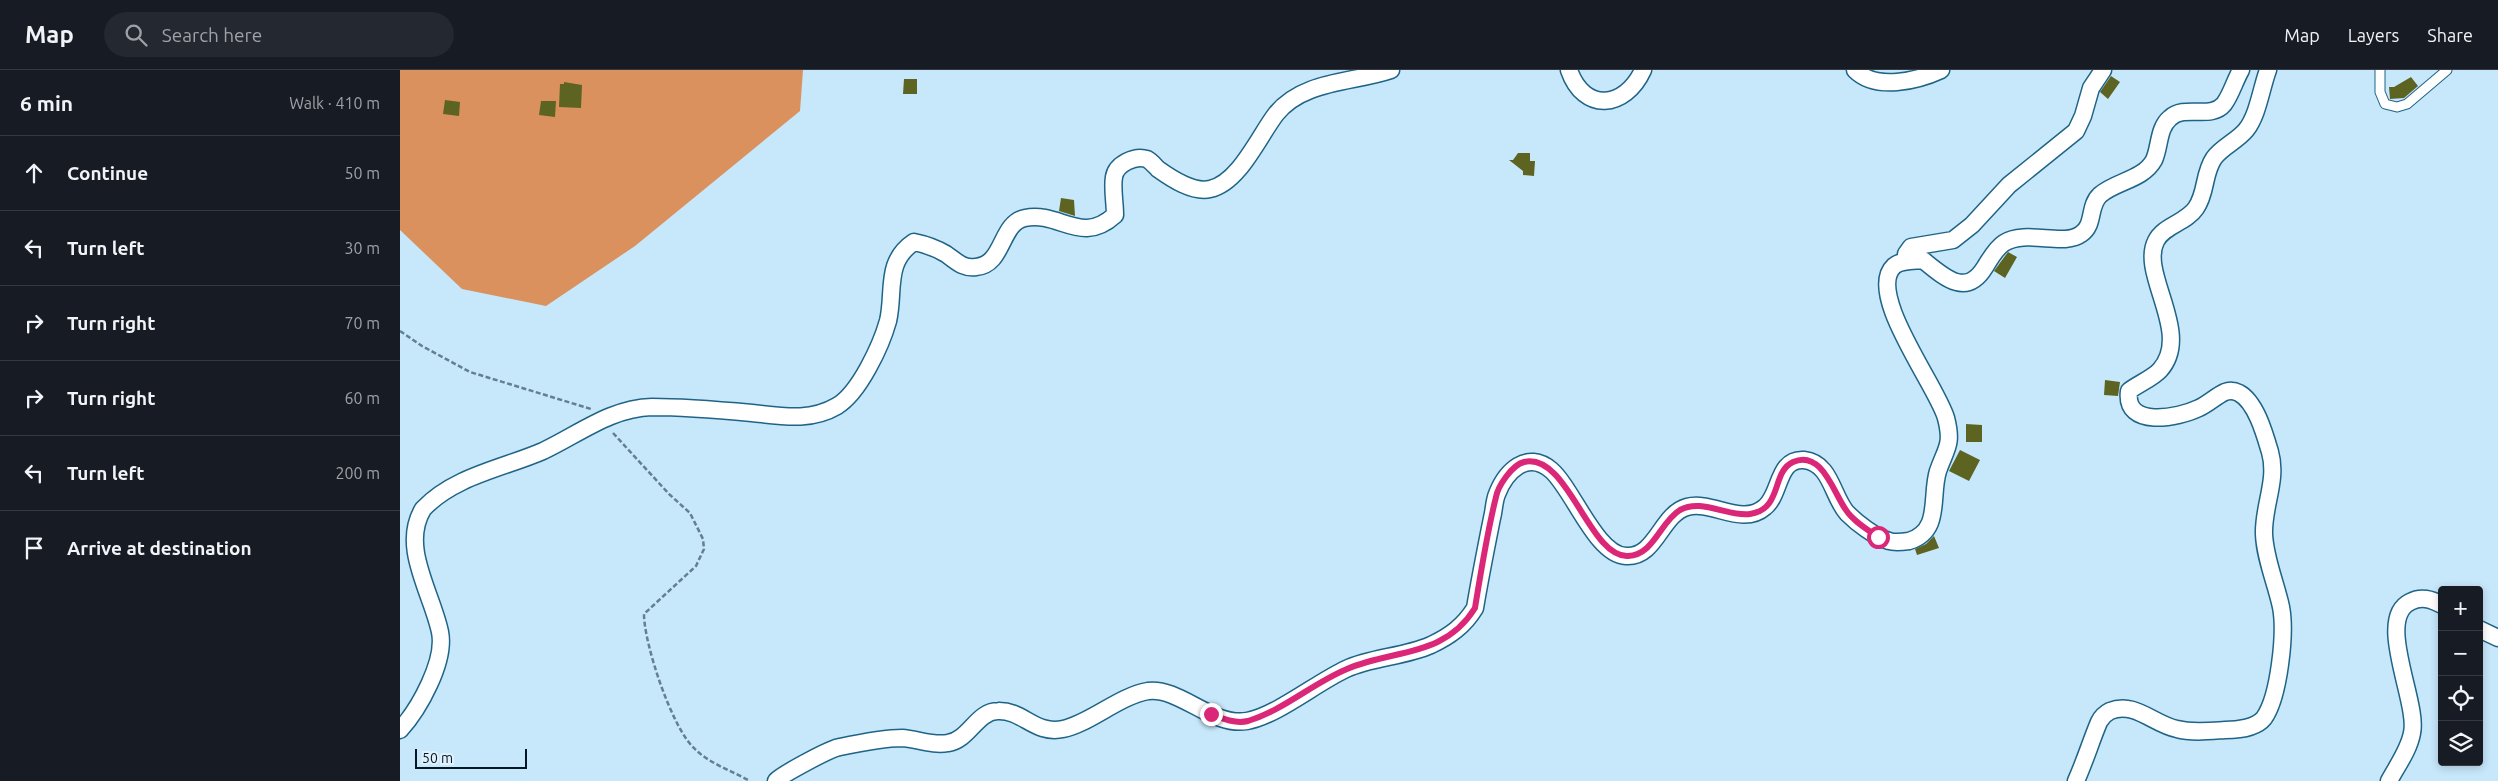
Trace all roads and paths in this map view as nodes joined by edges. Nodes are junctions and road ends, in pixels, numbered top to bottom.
1 (1391, 70) edge
2 (1569, 70) edge
3 (1643, 70) edge
4 (1854, 70) edge
5 (1941, 70) edge
6 (2103, 70) edge
7 (2241, 70) edge
8 (2268, 70) edge
9 (2380, 70) edge
10 (2446, 70) edge
11 (1907, 261) junction
12 (400, 331) edge
13 (602, 420) junction
14 (2438, 604) edge
15 (2483, 631) edge
16 (2498, 638) edge
17 (400, 730) edge
18 (750, 781) edge
19 (776, 781) edge
20 (2076, 781) edge
21 (2388, 781) edge

1 - 13 street
2 - 3 street
4 - 5 street
6 - 11 street
7 - 11 street
8 - 20 street
9 - 10 lane
11 - 19 street
12 - 13 path
13 - 17 street
13 - 18 path
14 - 21 street
15 - 16 street

